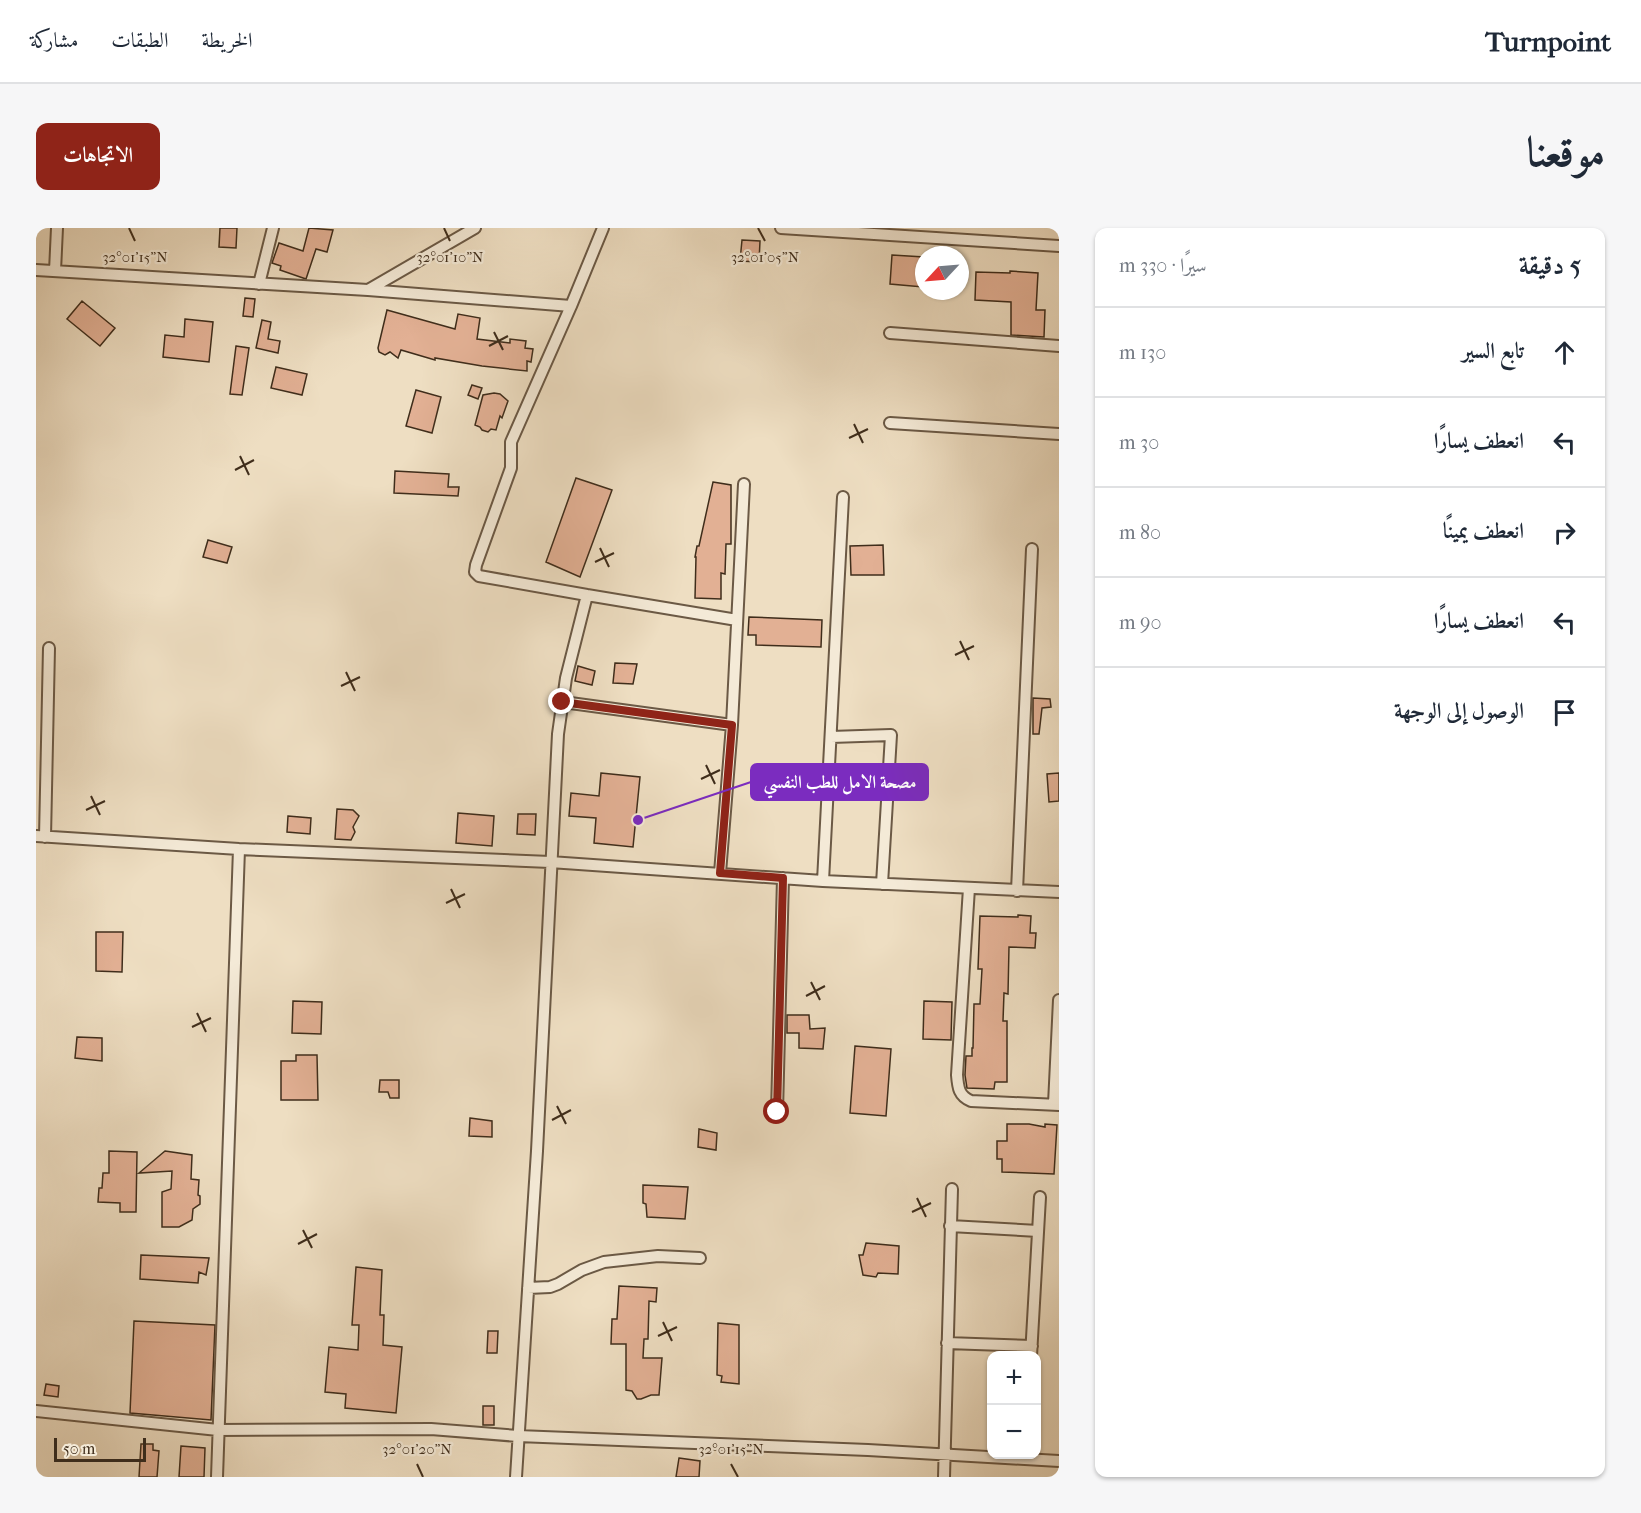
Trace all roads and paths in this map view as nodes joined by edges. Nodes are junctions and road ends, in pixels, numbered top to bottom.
1 (57, 228) edge
2 (273, 228) edge
3 (476, 228) edge
4 (603, 228) edge
5 (781, 228) edge
6 (1059, 246) edge
7 (36, 270) edge
8 (55, 271) junction
9 (259, 284) junction
10 (368, 290) junction
11 (571, 306) junction
12 (890, 333) dead end
13 (1059, 346) edge
14 (890, 423) dead end
15 (1059, 434) edge
16 (744, 483) dead end
17 (843, 497) dead end
18 (1032, 549) dead end
19 (587, 595) junction
20 (737, 620) junction
21 (49, 648) dead end
22 (562, 702) junction
23 (732, 725) junction
24 (831, 738) junction
25 (41, 836) edge
26 (240, 849) junction
27 (550, 862) junction
28 (720, 873) junction
29 (783, 878) junction
30 (823, 881) junction
31 (882, 884) junction
32 (969, 888) junction
33 (1017, 891) junction
34 (1059, 892) edge
35 (1059, 1000) edge
36 (1057, 1104) edge
37 (777, 1112) dead end
38 (951, 1189) dead end
39 (1040, 1197) dead end
40 (950, 1226) junction
41 (1038, 1231) junction
42 (700, 1258) dead end
43 (528, 1288) junction
44 (947, 1343) junction
45 (1032, 1351) edge
46 (36, 1410) edge
47 (218, 1430) junction
48 (518, 1437) junction
49 (945, 1453) junction
50 (987, 1455) edge
51 (1041, 1459) edge
52 (1059, 1461) edge
53 (217, 1477) edge
54 (516, 1477) edge
55 (944, 1477) edge

1 - 8 street
2 - 9 street
3 - 10 street
4 - 11 street
5 - 6 street
7 - 8 street
8 - 9 street
9 - 10 street
10 - 11 street
11 - 19 street
12 - 13 street
14 - 15 street
16 - 20 street
17 - 24 street
18 - 33 street
19 - 20 street
19 - 22 street
20 - 23 street
21 - 25 street
22 - 23 street
22 - 27 street
23 - 28 street
24 - 30 street
24 - 31 street
25 - 26 street
26 - 27 street
26 - 47 street
27 - 28 street
27 - 43 street
28 - 29 street
29 - 30 street
29 - 37 street
30 - 31 street
31 - 32 street
32 - 33 street
32 - 36 street
33 - 34 street
35 - 36 street
38 - 40 street
39 - 41 street
40 - 41 street
40 - 44 street
41 - 45 street
42 - 43 street
43 - 48 street
44 - 45 street
44 - 49 street
46 - 47 street
47 - 48 street
47 - 53 street
48 - 49 street
48 - 54 street
49 - 50 street
49 - 55 street
51 - 52 street

